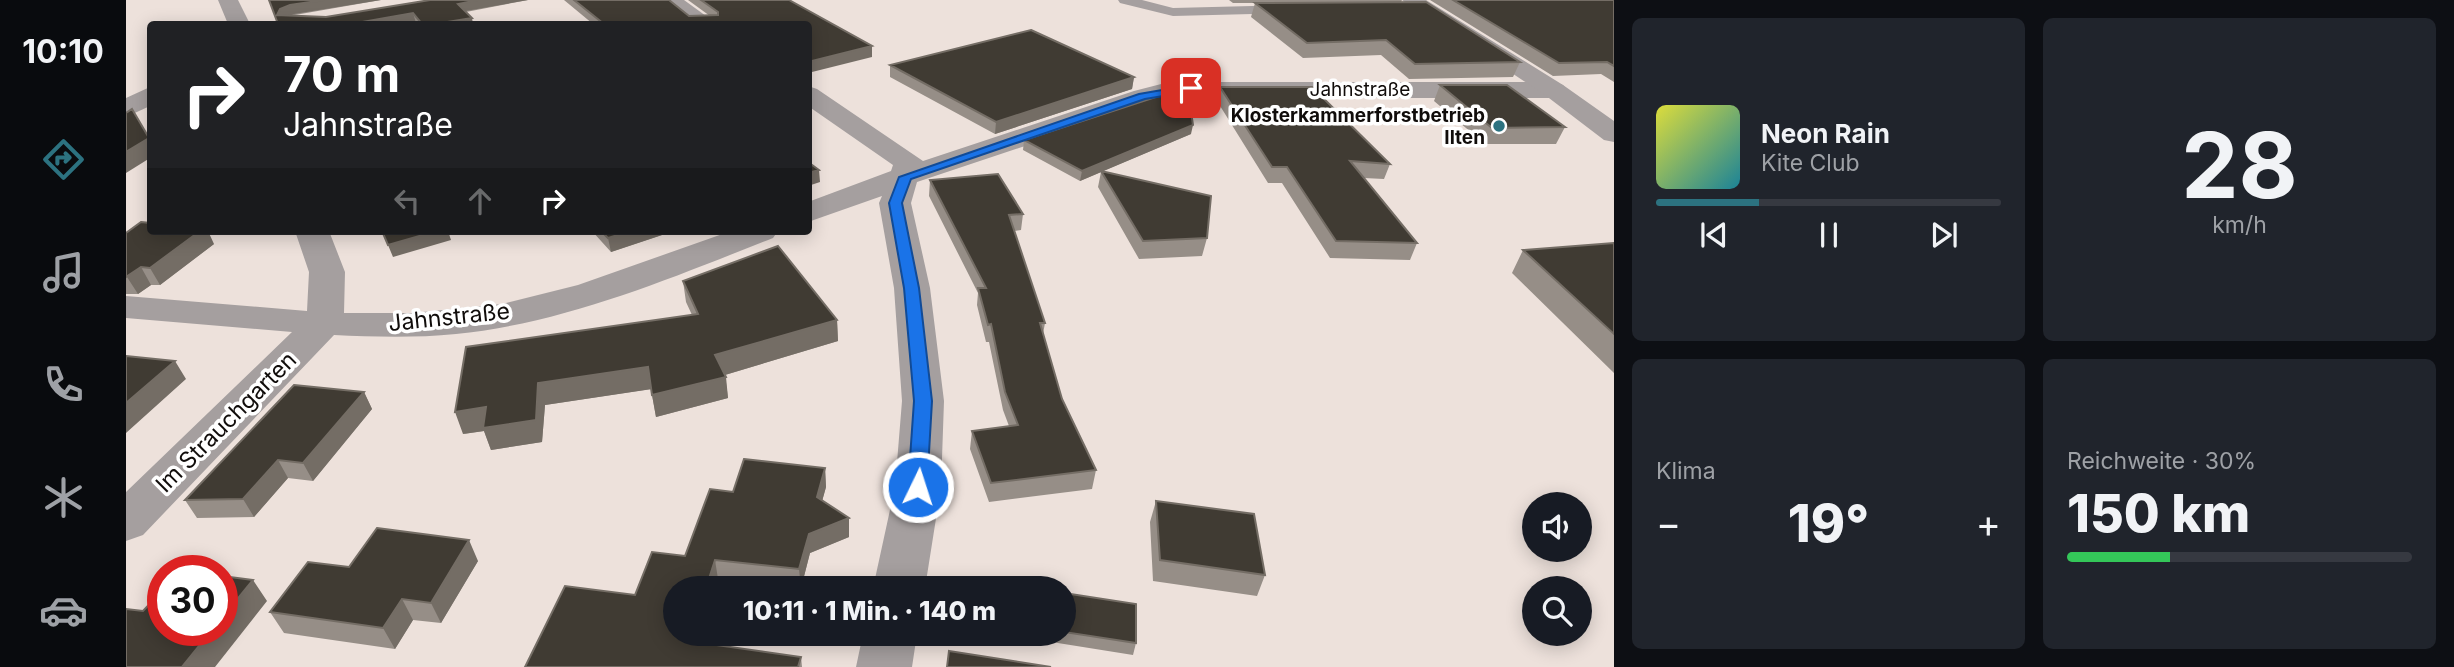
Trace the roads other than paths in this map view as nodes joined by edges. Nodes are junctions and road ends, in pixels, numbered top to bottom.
1 (228, 0) edge
2 (670, 0) edge
3 (1125, 0) edge
4 (1413, 6) edge
5 (1307, 9) edge
6 (238, 21) edge
7 (702, 21) edge
8 (1554, 90) junction
9 (147, 97) edge
10 (812, 97) edge
11 (126, 109) edge
12 (1614, 134) edge
13 (906, 177) junction
14 (812, 212) edge
15 (313, 235) edge
16 (750, 235) edge
17 (126, 307) edge
18 (325, 322) junction
19 (126, 522) edge
20 (901, 576) edge
21 (888, 646) edge
22 (884, 667) edge

1 - 6 street
2 - 7 street
3 - 5 lane
4 - 8 street
8 - 12 street
8 - 13 street, Jahnstraße
9 - 11 street
10 - 13 street
13 - 14 street, Jahnstraße
13 - 20 street
15 - 18 street
16 - 18 street, Jahnstraße
17 - 18 street, Jahnstraße
18 - 19 street, Im Strauchgarten
21 - 22 street

